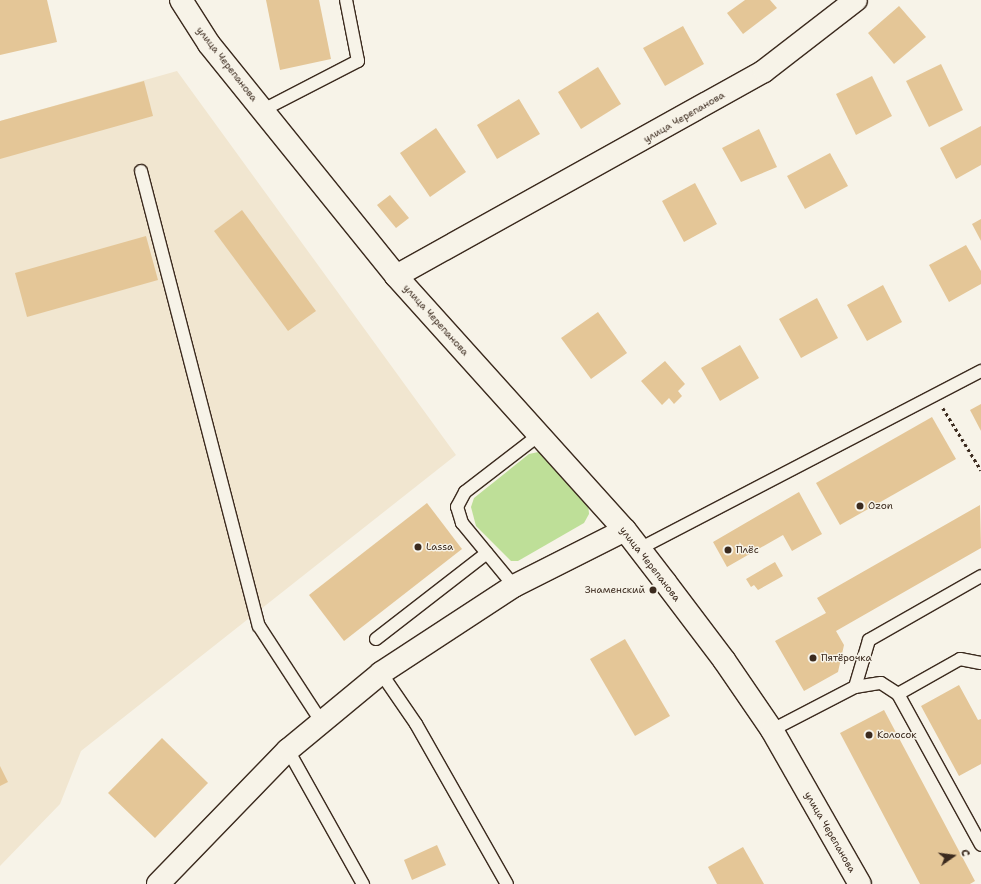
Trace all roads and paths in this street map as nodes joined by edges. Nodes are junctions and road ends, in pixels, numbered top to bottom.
1 (181, 0) edge
2 (346, 0) edge
3 (856, 0) edge
4 (263, 110) junction
5 (141, 171) dead end
6 (396, 276) junction
7 (981, 371) edge
8 (935, 395) junction
9 (539, 435) junction
10 (981, 470) edge
11 (625, 530) junction
12 (639, 549) junction
13 (487, 553) junction
14 (981, 576) edge
15 (514, 586) junction
16 (376, 639) dead end
17 (981, 663) edge
18 (381, 673) junction
19 (855, 687) junction
20 (898, 694) junction
21 (321, 721) junction
22 (772, 730) junction
23 (288, 750) junction
24 (981, 845) edge
25 (158, 884) edge
26 (363, 884) edge
27 (507, 884) edge
28 (860, 884) edge

1 - 4 street, улица Черепанова
2 - 4 lane
3 - 6 street, улица Черепанова
4 - 6 street, улица Черепанова
5 - 21 lane
6 - 9 street, улица Черепанова
7 - 8 lane
8 - 10 path
8 - 12 lane
9 - 11 street, улица Черепанова
9 - 13 lane
11 - 12 street, улица Черепанова
11 - 15 street
12 - 22 street, улица Черепанова
13 - 15 lane
13 - 16 lane
14 - 19 lane
15 - 18 street
17 - 20 lane
18 - 21 street
18 - 27 lane
19 - 20 lane
19 - 22 lane
20 - 24 lane
21 - 23 street
22 - 28 street, улица Черепанова
23 - 25 street
23 - 26 lane

